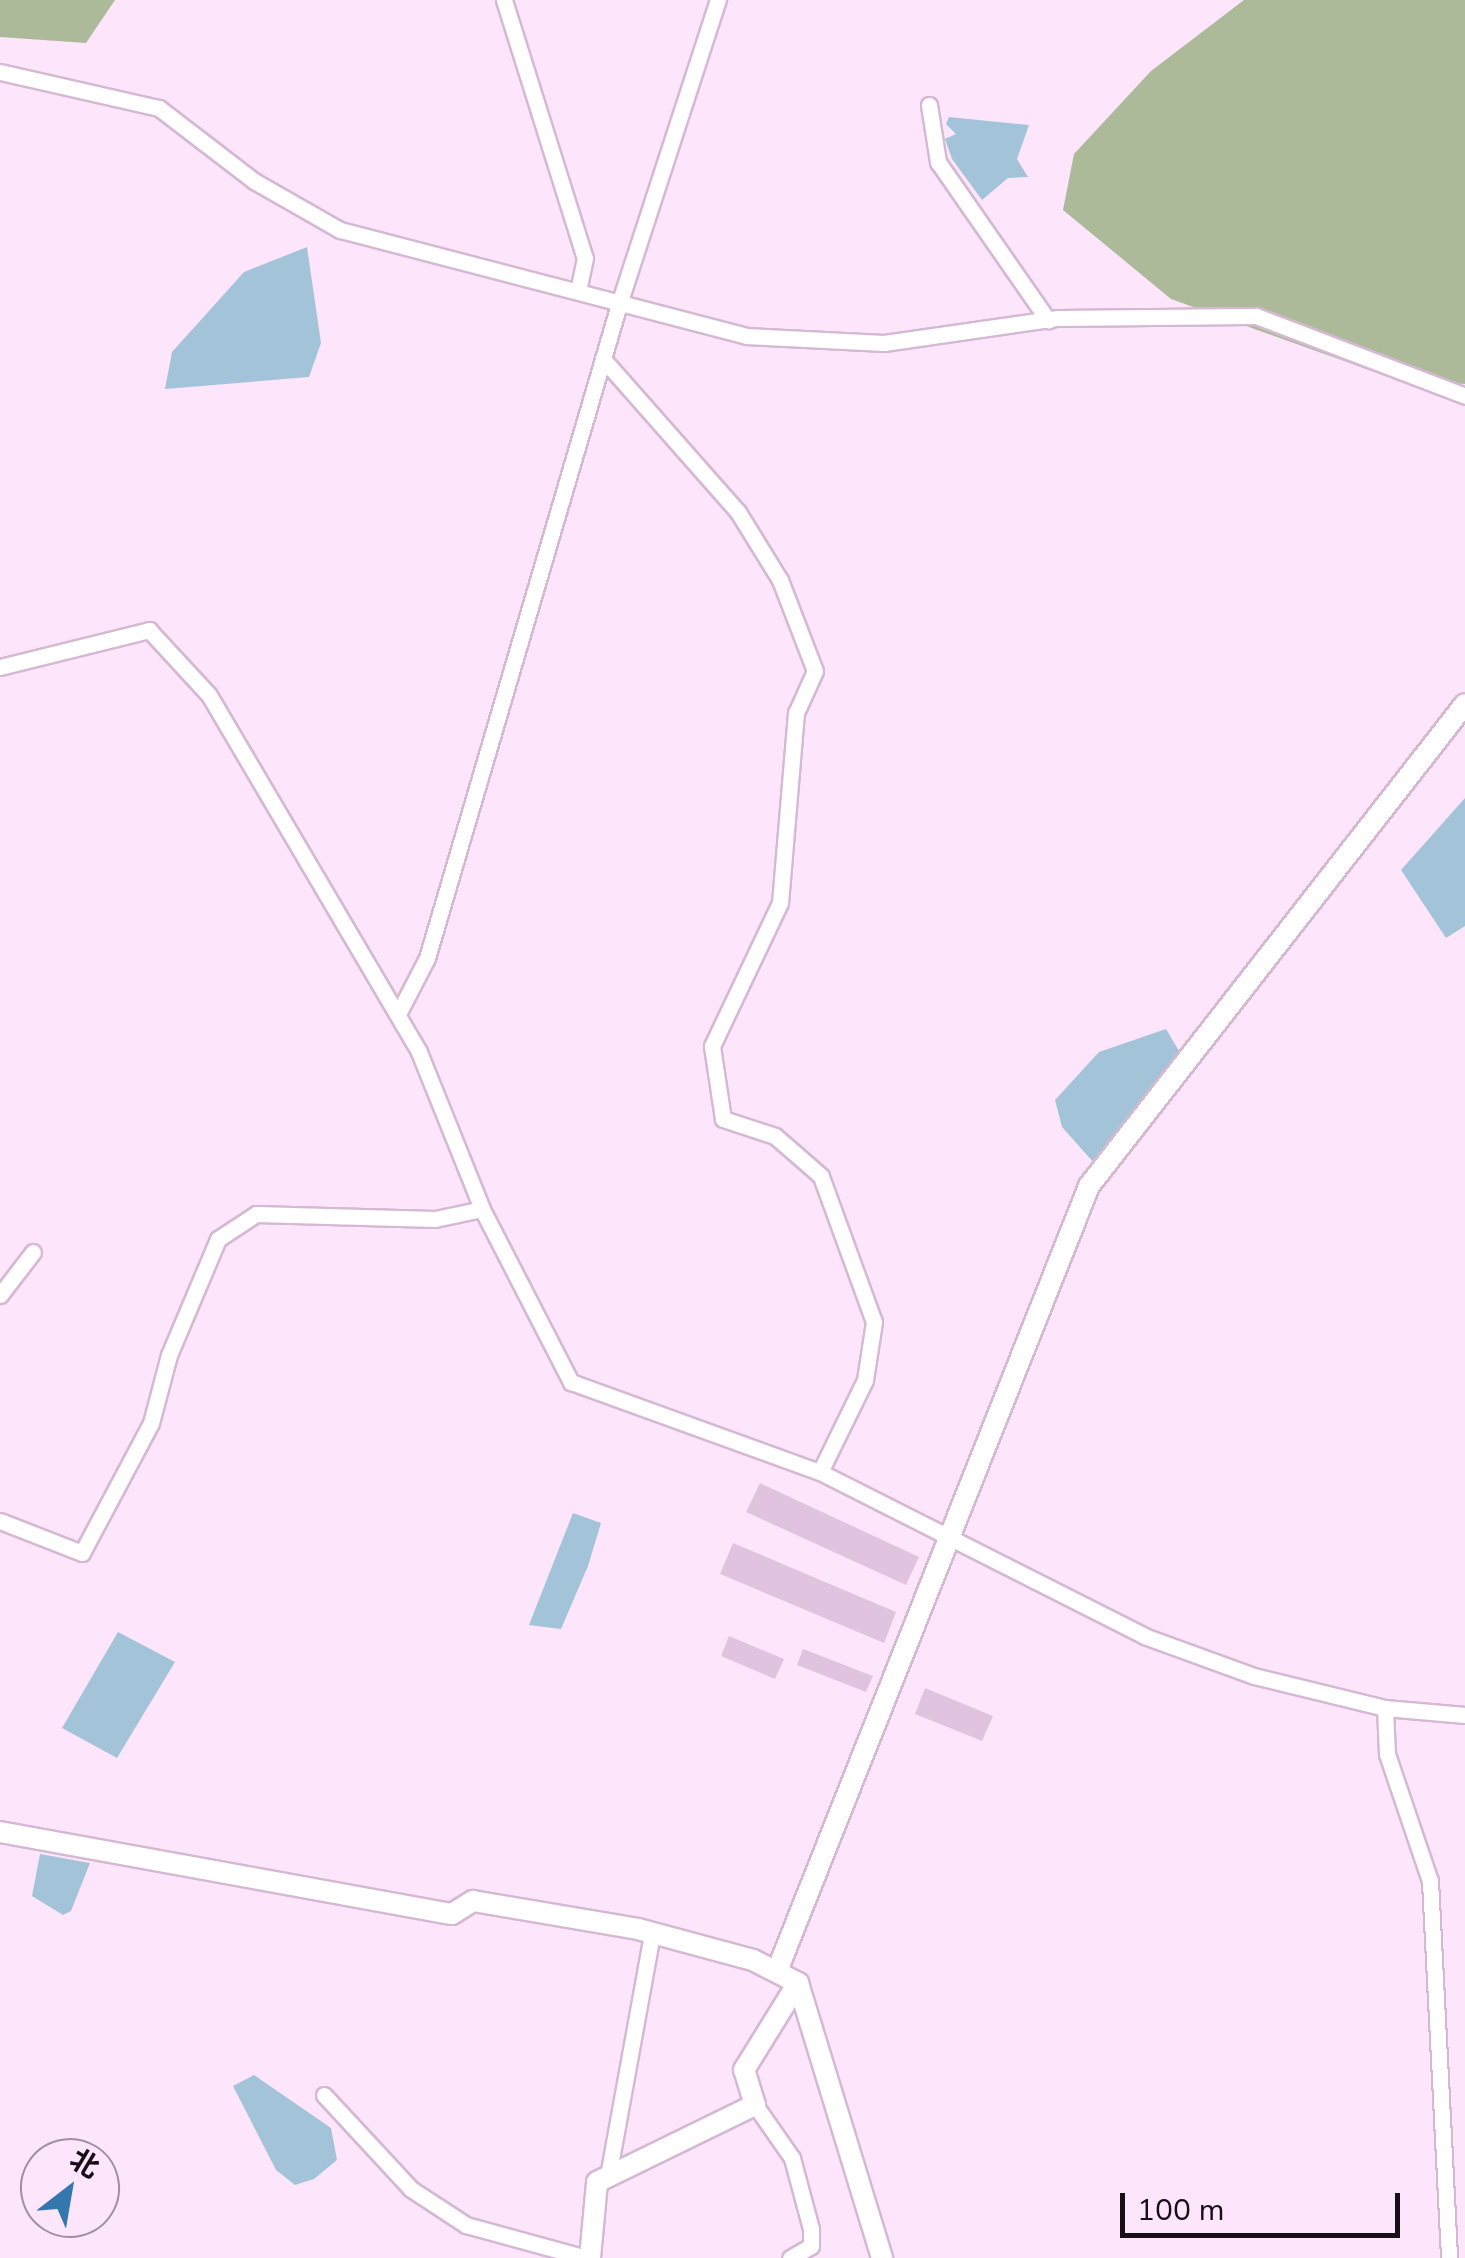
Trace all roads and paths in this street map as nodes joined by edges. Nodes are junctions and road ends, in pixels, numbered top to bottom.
1 (504, 0) edge
2 (718, 0) edge
3 (0, 72) edge
4 (929, 105) dead end
5 (578, 290) junction
6 (620, 300) junction
7 (1048, 320) junction
8 (603, 358) junction
9 (1465, 396) edge
10 (0, 668) edge
11 (1465, 704) edge
12 (398, 1014) junction
13 (482, 1208) junction
14 (33, 1252) dead end
15 (0, 1295) edge
16 (820, 1472) junction
17 (0, 1521) edge
18 (946, 1540) junction
19 (1386, 1708) junction
20 (1465, 1715) edge
21 (0, 1832) edge
22 (652, 1933) junction
23 (776, 1972) junction
24 (798, 1984) junction
25 (324, 2095) dead end
26 (755, 2105) junction
27 (608, 2176) junction
28 (588, 2258) edge
29 (790, 2258) edge
30 (882, 2258) edge
31 (1449, 2258) edge

1 - 5 street
2 - 6 street
3 - 5 street
4 - 7 street
5 - 6 street
6 - 7 street
6 - 8 street
7 - 9 street
8 - 12 street
8 - 16 street
10 - 12 street
11 - 18 street
12 - 13 street
13 - 16 street
13 - 17 street
14 - 15 street
16 - 18 street
18 - 19 street
18 - 23 street
19 - 20 street
19 - 31 street
21 - 22 street
22 - 23 street
22 - 27 street
23 - 24 street
24 - 26 street
24 - 30 street
25 - 28 street
26 - 27 street
26 - 29 street
27 - 28 street

